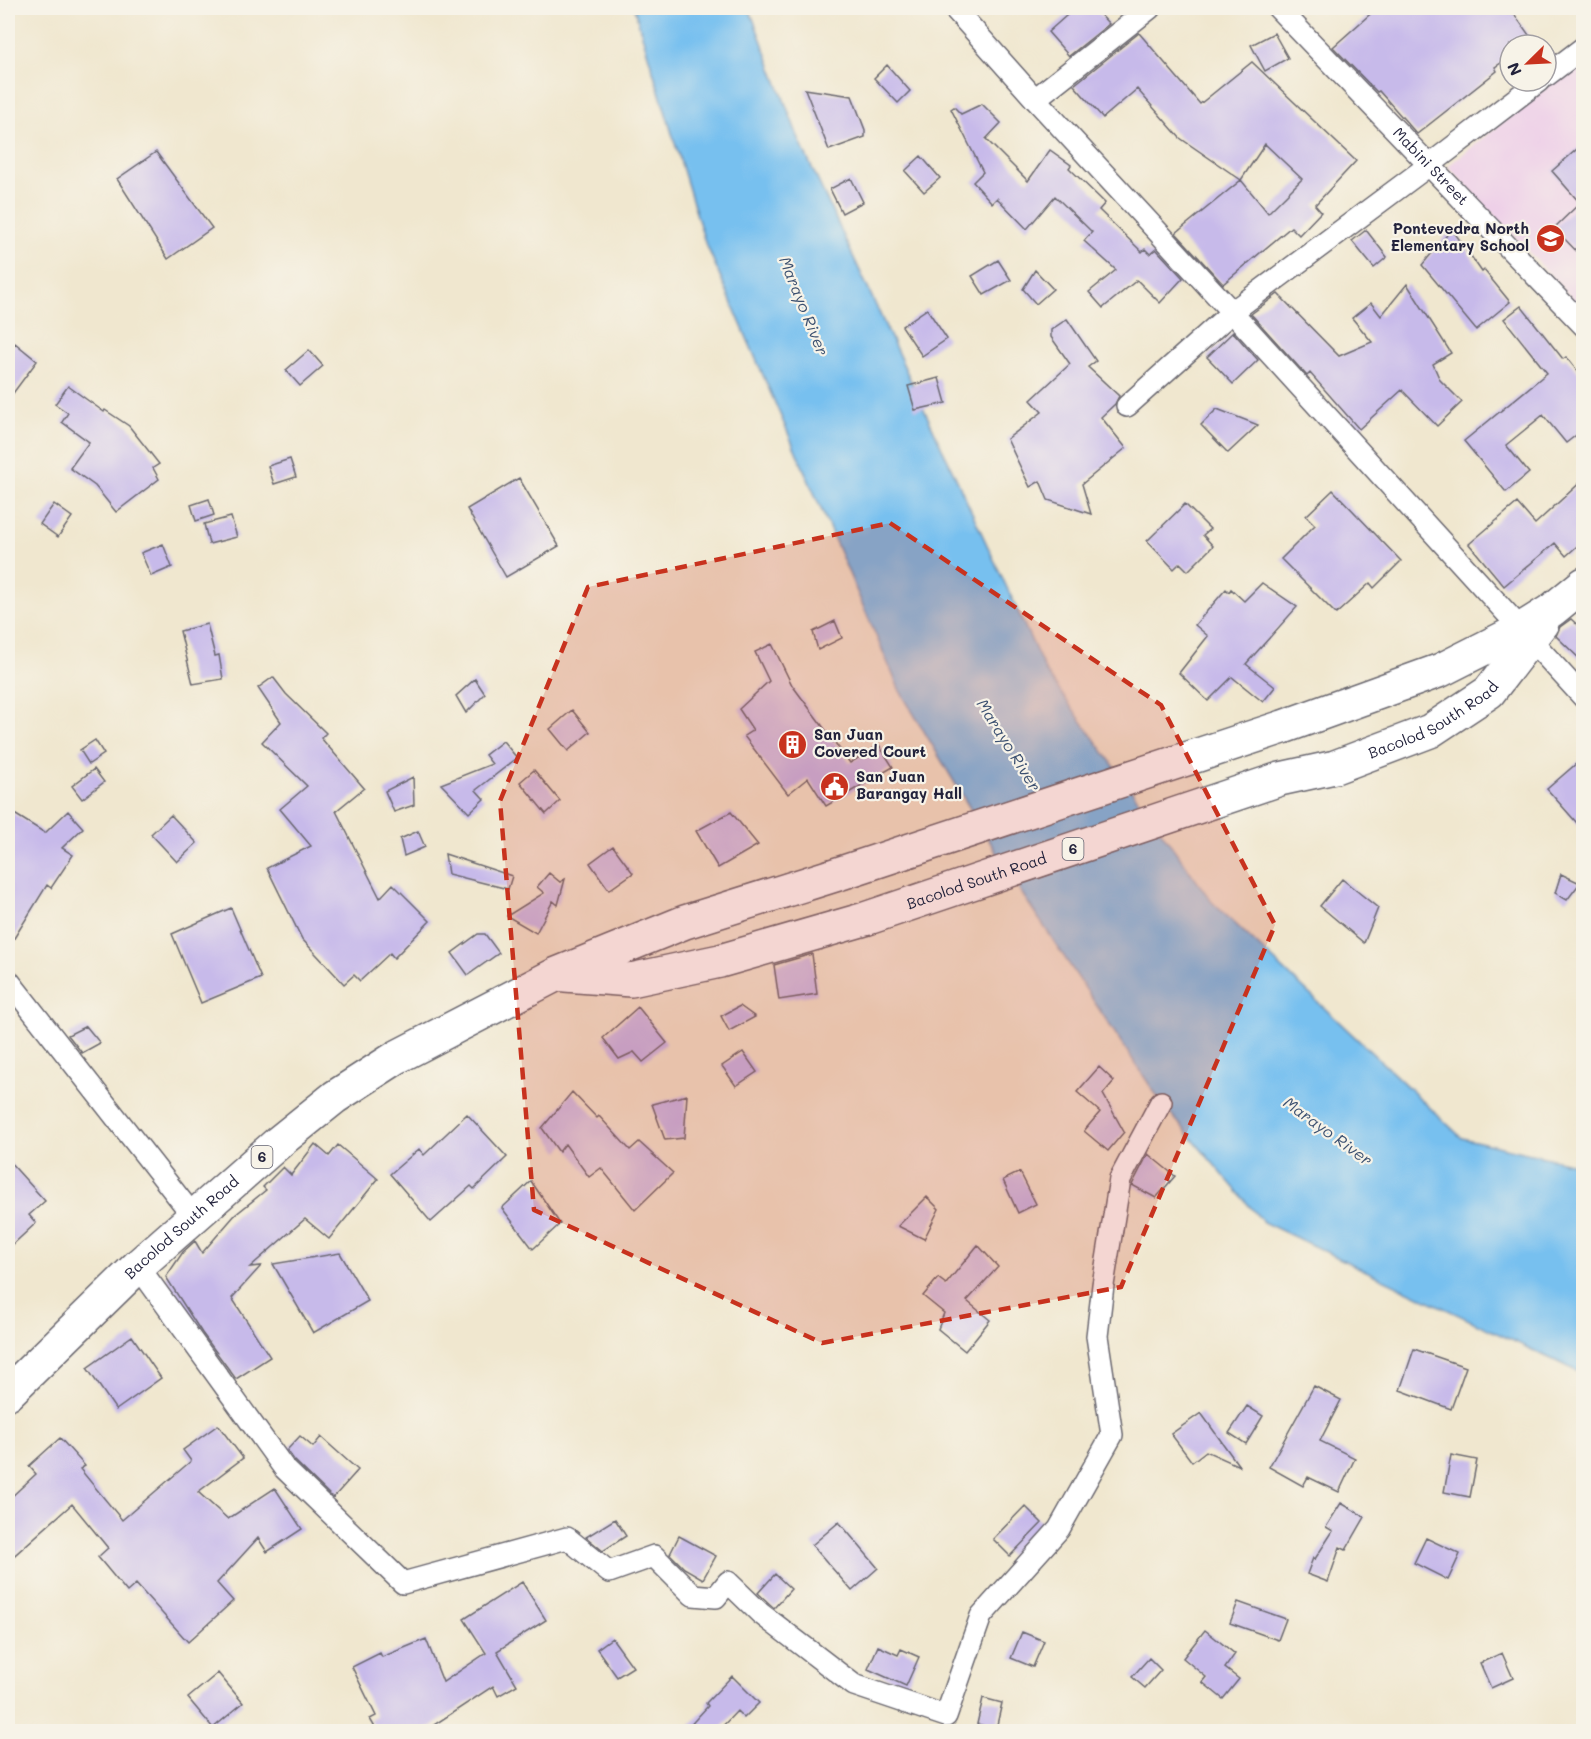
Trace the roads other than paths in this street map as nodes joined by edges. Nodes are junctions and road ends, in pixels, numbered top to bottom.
1 (954, 8) edge
2 (1150, 8) edge
3 (1278, 8) edge
4 (1584, 47) edge
5 (1558, 67) edge
6 (1523, 93) edge
7 (1035, 99) junction
8 (1428, 166) junction
9 (1232, 312) junction
10 (1584, 326) edge
11 (1127, 406) dead end
12 (1584, 584) edge
13 (1525, 635) junction
14 (1584, 698) edge
15 (557, 974) junction
16 (8, 980) edge
17 (1161, 1102) dead end
18 (194, 1217) junction
19 (138, 1266) junction
20 (8, 1393) edge

1 - 7 street
2 - 7 street
3 - 8 street, Mabini Street
4 - 5 street
6 - 8 street
7 - 9 street
8 - 9 street
8 - 10 street, Mabini Street
9 - 11 street
9 - 13 street
12 - 13 highway, 6
13 - 14 street
13 - 15 highway, Bacolod South Road / 6
13 - 15 highway, Bacolod South Road / 6
15 - 18 highway, Bacolod South Road / 6
16 - 18 street
17 - 19 street
18 - 19 highway, Bacolod South Road / 6
19 - 20 highway, Bacolod South Road / 6

